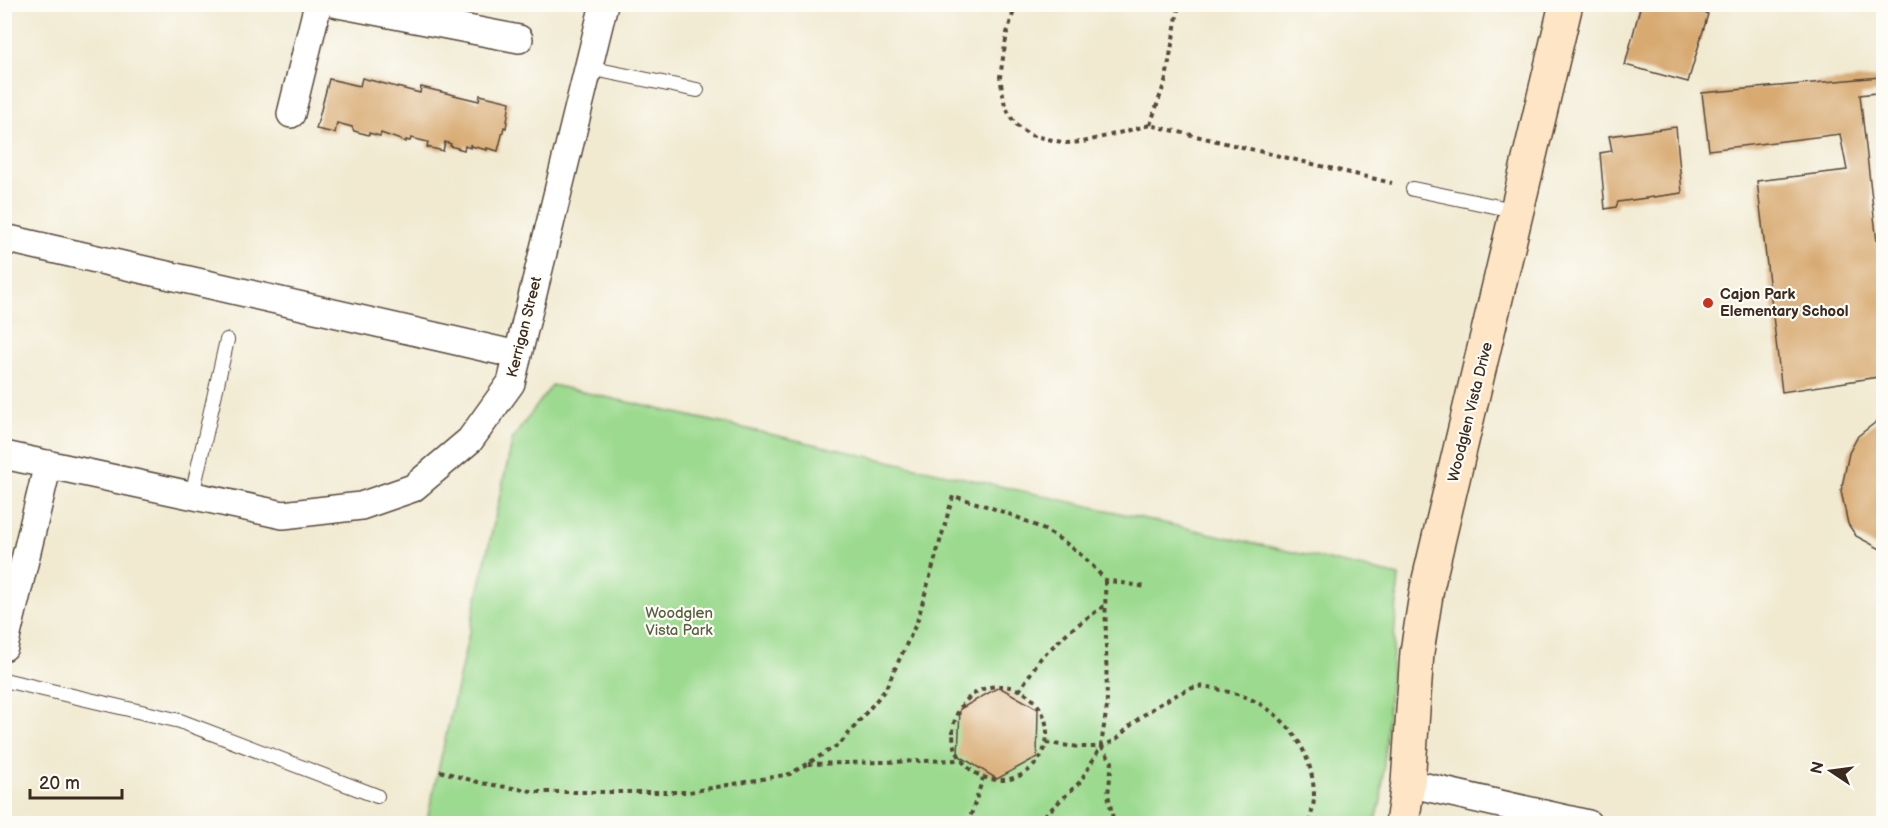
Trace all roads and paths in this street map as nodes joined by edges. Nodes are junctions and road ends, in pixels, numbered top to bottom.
1 (318, 4) edge
2 (338, 4) edge
3 (604, 4) edge
4 (1016, 4) edge
5 (1179, 4) edge
6 (1566, 4) edge
7 (519, 39) dead end
8 (589, 69) junction
9 (697, 90) dead end
10 (291, 114) dead end
11 (1150, 124) junction
12 (1413, 189) joint
13 (1518, 211) junction
14 (4, 238) edge
15 (227, 340) dead end
16 (518, 355) junction
17 (4, 454) edge
18 (48, 464) junction
19 (192, 495) junction
20 (1105, 579) junction
21 (1146, 587) dead end
22 (1105, 605) junction
23 (4, 647) edge
24 (4, 680) edge
25 (1019, 691) junction
26 (1046, 743) junction
27 (1101, 746) junction
28 (960, 759) junction
29 (806, 764) junction
30 (440, 771) dead end
31 (983, 778) junction
32 (1408, 783) junction
33 (378, 795) dead end
34 (968, 824) edge
35 (1028, 824) edge
36 (1114, 824) edge
37 (1309, 824) edge
38 (1402, 824) edge
39 (1588, 824) edge

1 - 10 street
2 - 7 street
3 - 8 street, Kerrigan Street
4 - 11 path
5 - 11 path
6 - 13 main road, Woodglen Vista Drive
8 - 9 lane
8 - 16 street, Kerrigan Street
11 - 12 path
12 - 13 lane
13 - 32 main road, Woodglen Vista Drive
14 - 16 street
15 - 19 lane
16 - 19 street, Kerrigan Street
17 - 18 street, Kerrigan Street
18 - 19 street, Kerrigan Street
18 - 23 street
20 - 21 path
20 - 22 path
20 - 29 path
22 - 25 path
22 - 27 path
24 - 33 lane
25 - 26 path
25 - 28 path
26 - 27 path
26 - 31 path
27 - 35 path
27 - 36 path
27 - 37 path
28 - 29 path
28 - 31 path
29 - 30 path
31 - 34 path
32 - 38 main road, Woodglen Vista Drive
32 - 39 street

